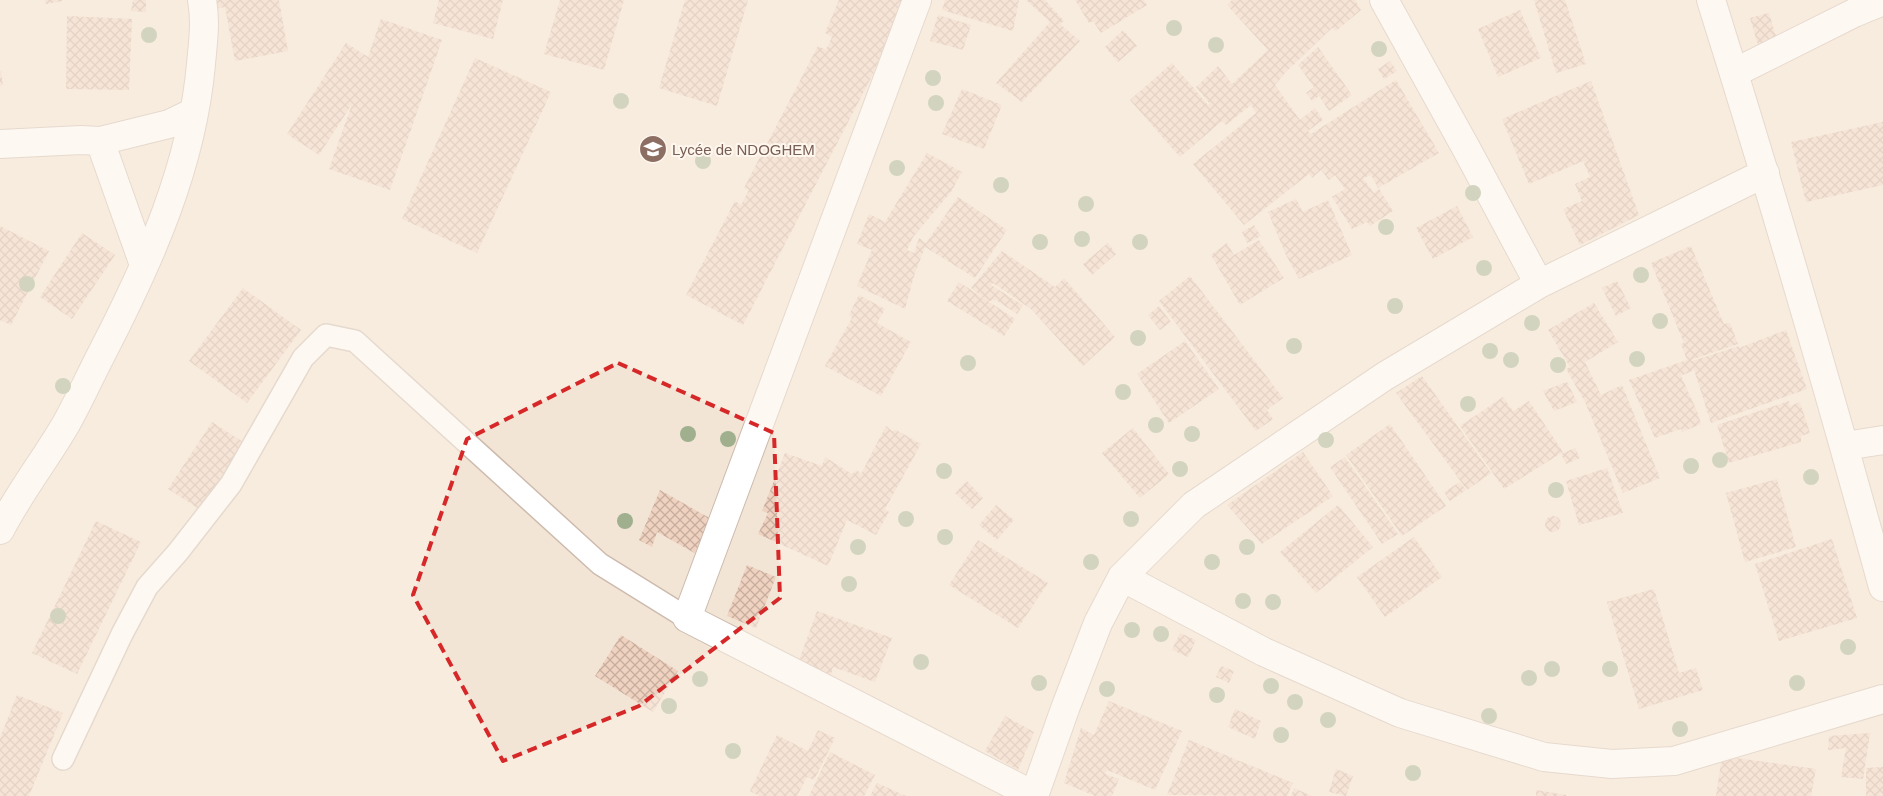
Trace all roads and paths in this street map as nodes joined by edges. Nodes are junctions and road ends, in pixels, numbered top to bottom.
1 (202, 0) edge
2 (917, 0) edge
3 (1384, 0) edge
4 (1710, 0) edge
5 (1883, 1) edge
6 (1734, 72) junction
7 (194, 112) junction
8 (100, 142) junction
9 (0, 144) edge
10 (1765, 173) junction
11 (144, 265) junction
12 (1539, 284) junction
13 (1883, 440) edge
14 (1845, 446) junction
15 (0, 530) edge
16 (1122, 578) junction
17 (1883, 587) edge
18 (687, 618) junction
19 (1883, 699) edge
20 (63, 759) dead end
21 (1034, 796) edge

1 - 7 street
2 - 18 street
3 - 12 street
4 - 6 street
5 - 6 street
6 - 10 street
7 - 8 street
7 - 11 street
8 - 9 street
8 - 11 street
10 - 12 street
10 - 14 street
11 - 15 street
12 - 16 street
13 - 14 street
14 - 17 street
16 - 19 street
16 - 21 street
18 - 20 lane
18 - 21 street

